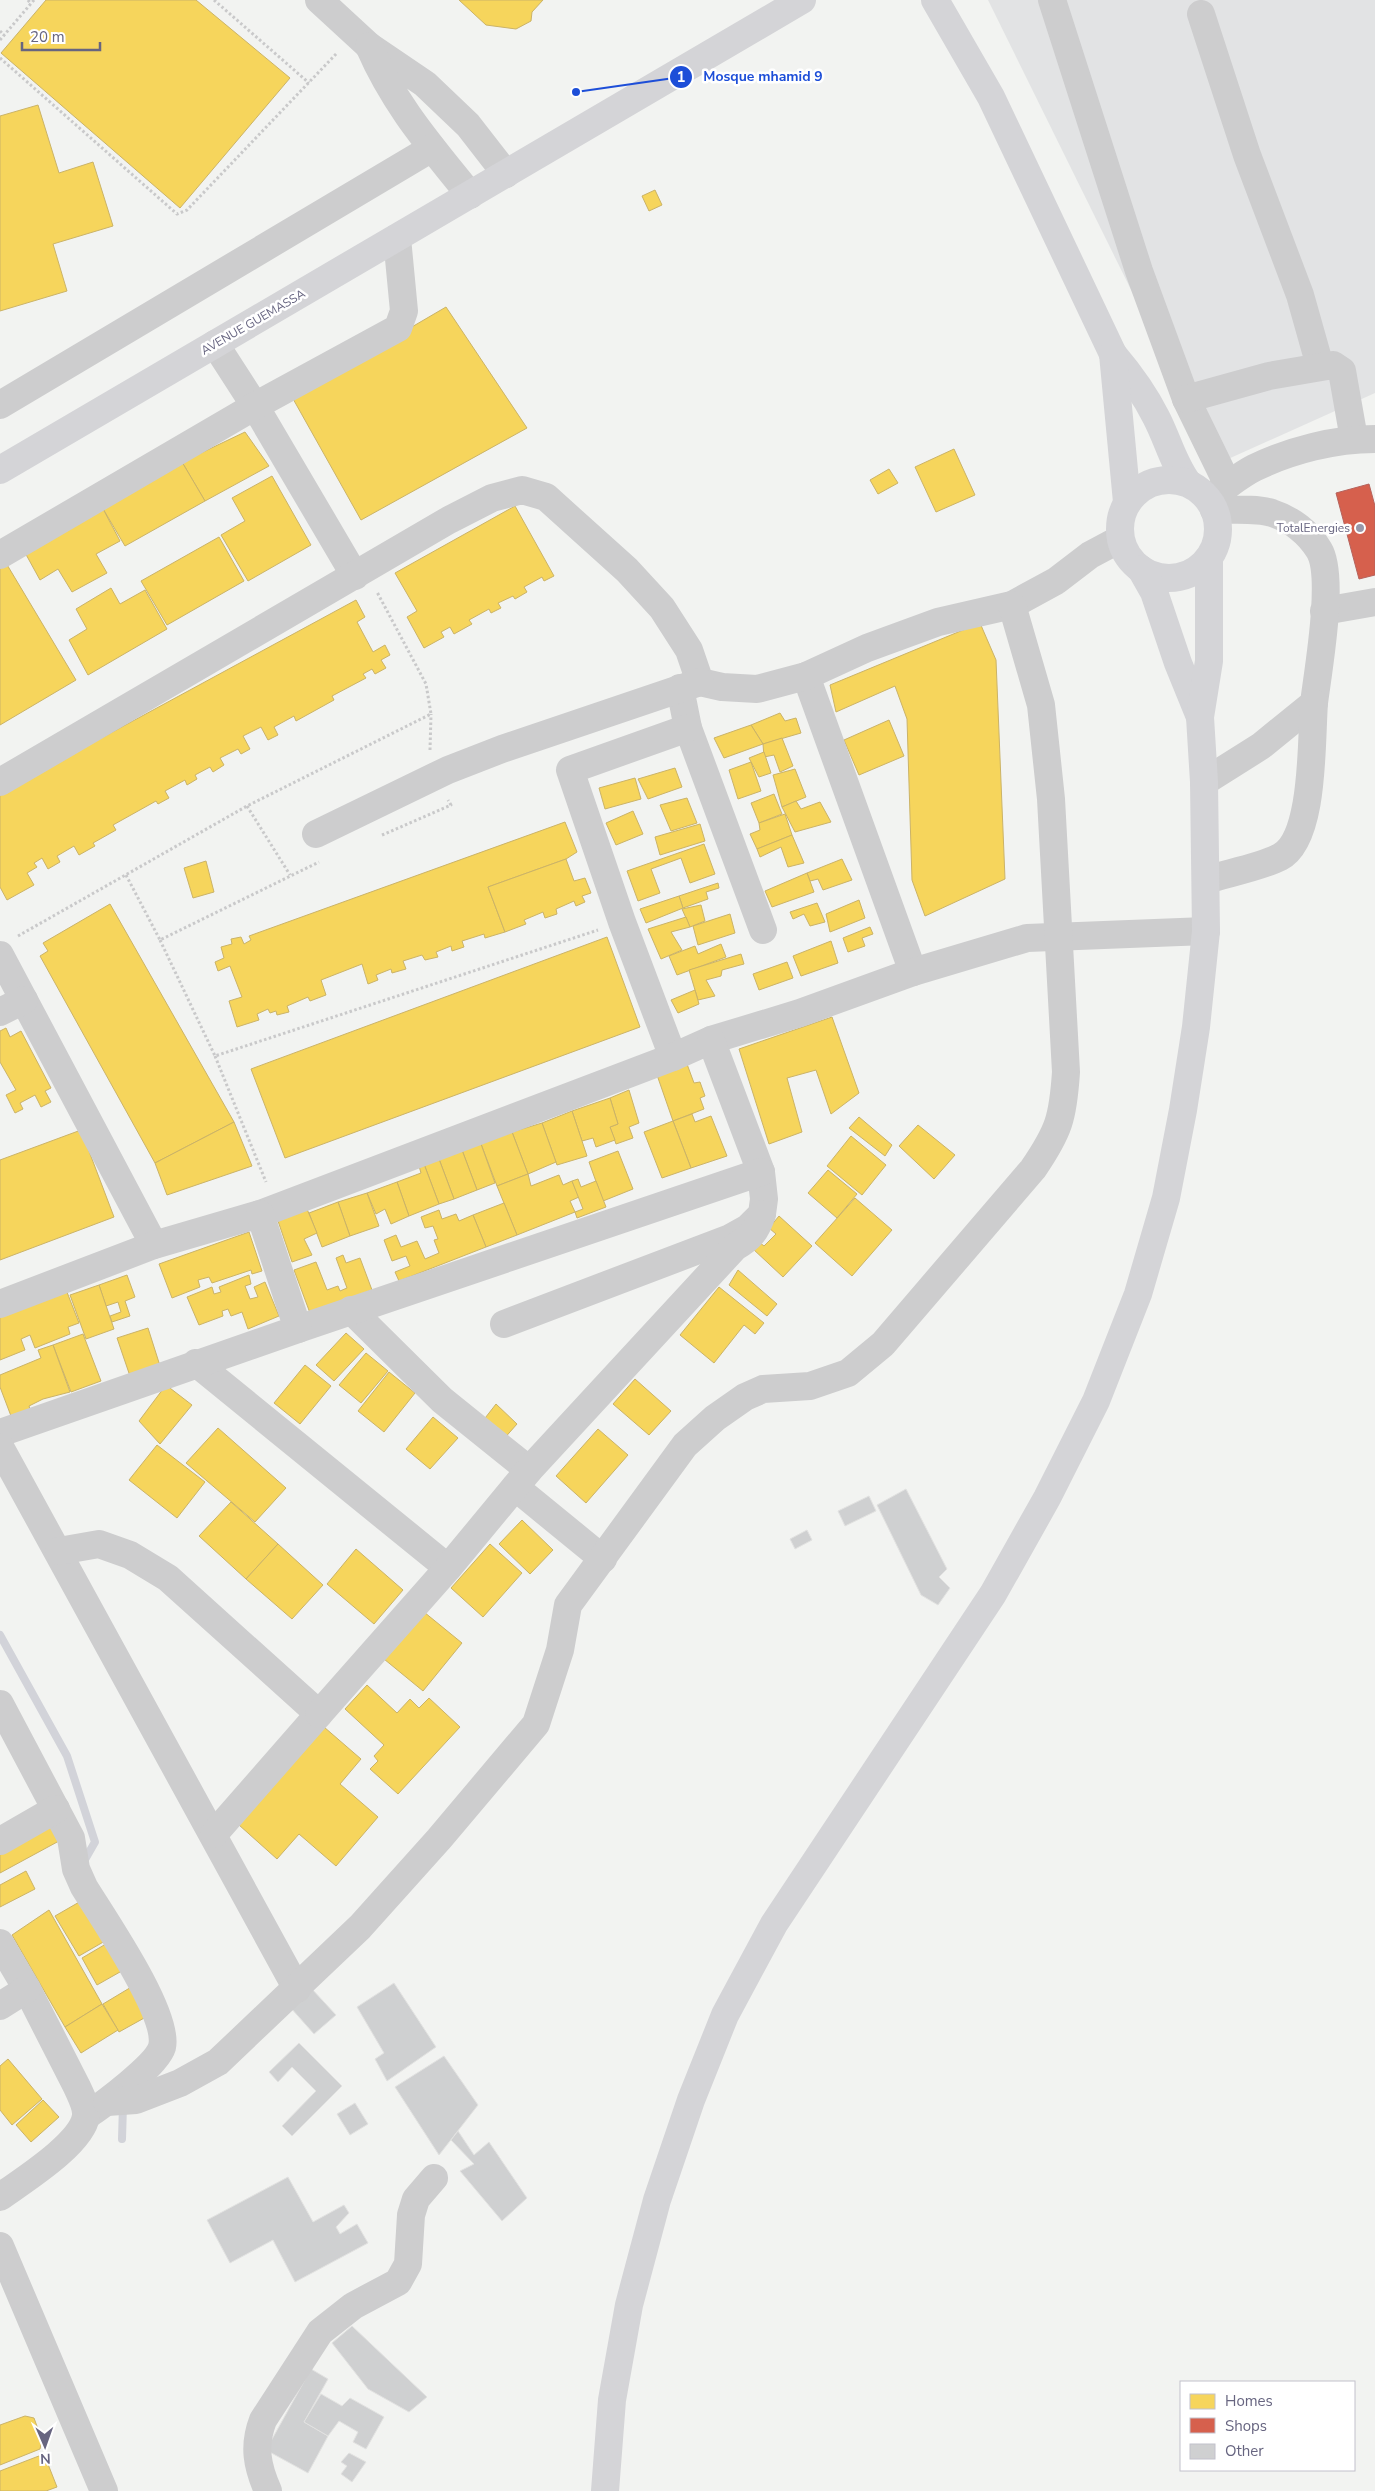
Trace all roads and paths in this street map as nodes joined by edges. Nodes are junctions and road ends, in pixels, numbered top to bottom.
1 (28, 0) edge
2 (34, 0) edge
3 (214, 0) edge
4 (319, 0) edge
5 (802, 0) edge
6 (935, 0) edge
7 (1052, 0) edge
8 (31, 4) junction
9 (1201, 14) dead end
10 (0, 31) edge
11 (4, 35) junction
12 (0, 40) edge
13 (362, 40) junction
14 (0, 58) edge
15 (309, 82) junction
16 (432, 148) junction
17 (506, 174) junction
18 (470, 195) junction
19 (397, 238) junction
20 (215, 344) junction
21 (1113, 354) junction
22 (1320, 366) junction
23 (1186, 399) junction
24 (0, 405) edge
25 (255, 406) junction
26 (1364, 439) edge
27 (0, 470) edge
28 (1210, 494) junction
29 (1127, 502) junction
30 (1120, 539) junction
31 (0, 555) edge
32 (1209, 558) junction
33 (1141, 569) junction
34 (360, 573) junction
35 (1375, 602) edge
36 (1012, 605) junction
37 (1324, 611) junction
38 (806, 676) junction
39 (690, 685) junction
40 (1314, 703) junction
41 (1200, 717) junction
42 (688, 728) junction
43 (0, 782) edge
44 (1204, 782) junction
45 (248, 806) junction
46 (316, 834) dead end
47 (290, 874) dead end
48 (1206, 880) junction
49 (622, 922) junction
50 (764, 930) dead end
51 (1206, 931) junction
52 (1059, 935) junction
53 (160, 940) dead end
54 (8, 946) edge
55 (913, 972) junction
56 (24, 1000) junction
57 (0, 1012) edge
58 (711, 1040) junction
59 (215, 1056) junction
60 (673, 1057) junction
61 (761, 1172) junction
62 (268, 1211) junction
63 (762, 1214) junction
64 (154, 1245) junction
65 (0, 1304) edge
66 (352, 1310) junction
67 (504, 1324) dead end
68 (298, 1329) junction
69 (196, 1363) junction
70 (0, 1432) edge
71 (0, 1447) edge
72 (522, 1479) junction
73 (59, 1551) junction
74 (603, 1559) junction
75 (448, 1568) junction
76 (0, 1704) edge
77 (319, 1714) junction
78 (56, 1809) junction
79 (214, 1834) junction
80 (0, 1841) edge
81 (0, 1943) edge
82 (27, 1989) junction
83 (297, 1989) junction
84 (0, 2006) edge
85 (96, 2109) junction
86 (434, 2178) dead end
87 (0, 2197) edge
88 (0, 2246) edge
89 (11, 2298) edge
90 (104, 2491) edge
91 (268, 2491) edge
92 (605, 2491) edge

1 - 8 path
2 - 8 path
3 - 15 path
4 - 13 street
5 - 17 main road, AVENUE GUEMASSA
6 - 21 main road
7 - 23 street
8 - 11 path
9 - 22 street
10 - 11 path
11 - 12 path
13 - 15 path
13 - 16 street
13 - 17 street
14 - 15 path
16 - 18 street
16 - 24 street
17 - 18 main road, AVENUE GUEMASSA
18 - 19 main road, AVENUE GUEMASSA
19 - 20 main road, AVENUE GUEMASSA
19 - 25 street
20 - 25 street
20 - 27 main road, AVENUE GUEMASSA
21 - 28 main road
21 - 29 main road
22 - 23 street
22 - 26 street
23 - 28 street
25 - 31 street
25 - 34 street
26 - 28 street
28 - 29 main road
28 - 32 main road
28 - 37 street
29 - 30 main road
30 - 33 main road
30 - 36 street
32 - 33 main road
32 - 41 main road
33 - 41 main road
34 - 39 street
34 - 43 street
34 - 45 path
35 - 37 street
36 - 38 street
36 - 52 street
37 - 40 street
38 - 39 street
38 - 55 street
39 - 42 street
39 - 46 street
40 - 44 street
40 - 48 street
41 - 44 main road
42 - 49 street
42 - 50 street
44 - 48 main road
45 - 47 path
45 - 54 path
48 - 51 main road
49 - 59 path
49 - 60 street
51 - 52 street
51 - 92 main road
52 - 55 street
52 - 74 street
53 - 59 path
54 - 56 street
55 - 58 street
56 - 57 street
56 - 64 street
58 - 60 street
58 - 61 street
59 - 62 path
60 - 62 street
61 - 63 street
61 - 66 street
62 - 64 street
62 - 68 street
63 - 67 street
63 - 72 street
64 - 65 street
66 - 68 street
66 - 72 street
68 - 69 street
69 - 70 street
69 - 75 street
71 - 73 street
72 - 74 street
72 - 75 street
73 - 77 street
73 - 79 street
74 - 83 street
75 - 77 street
76 - 78 street
77 - 79 street
78 - 80 street
78 - 85 street
79 - 83 street
81 - 82 street
82 - 84 street
82 - 85 street
83 - 85 street
85 - 87 street
86 - 91 street
88 - 89 street
89 - 90 street

